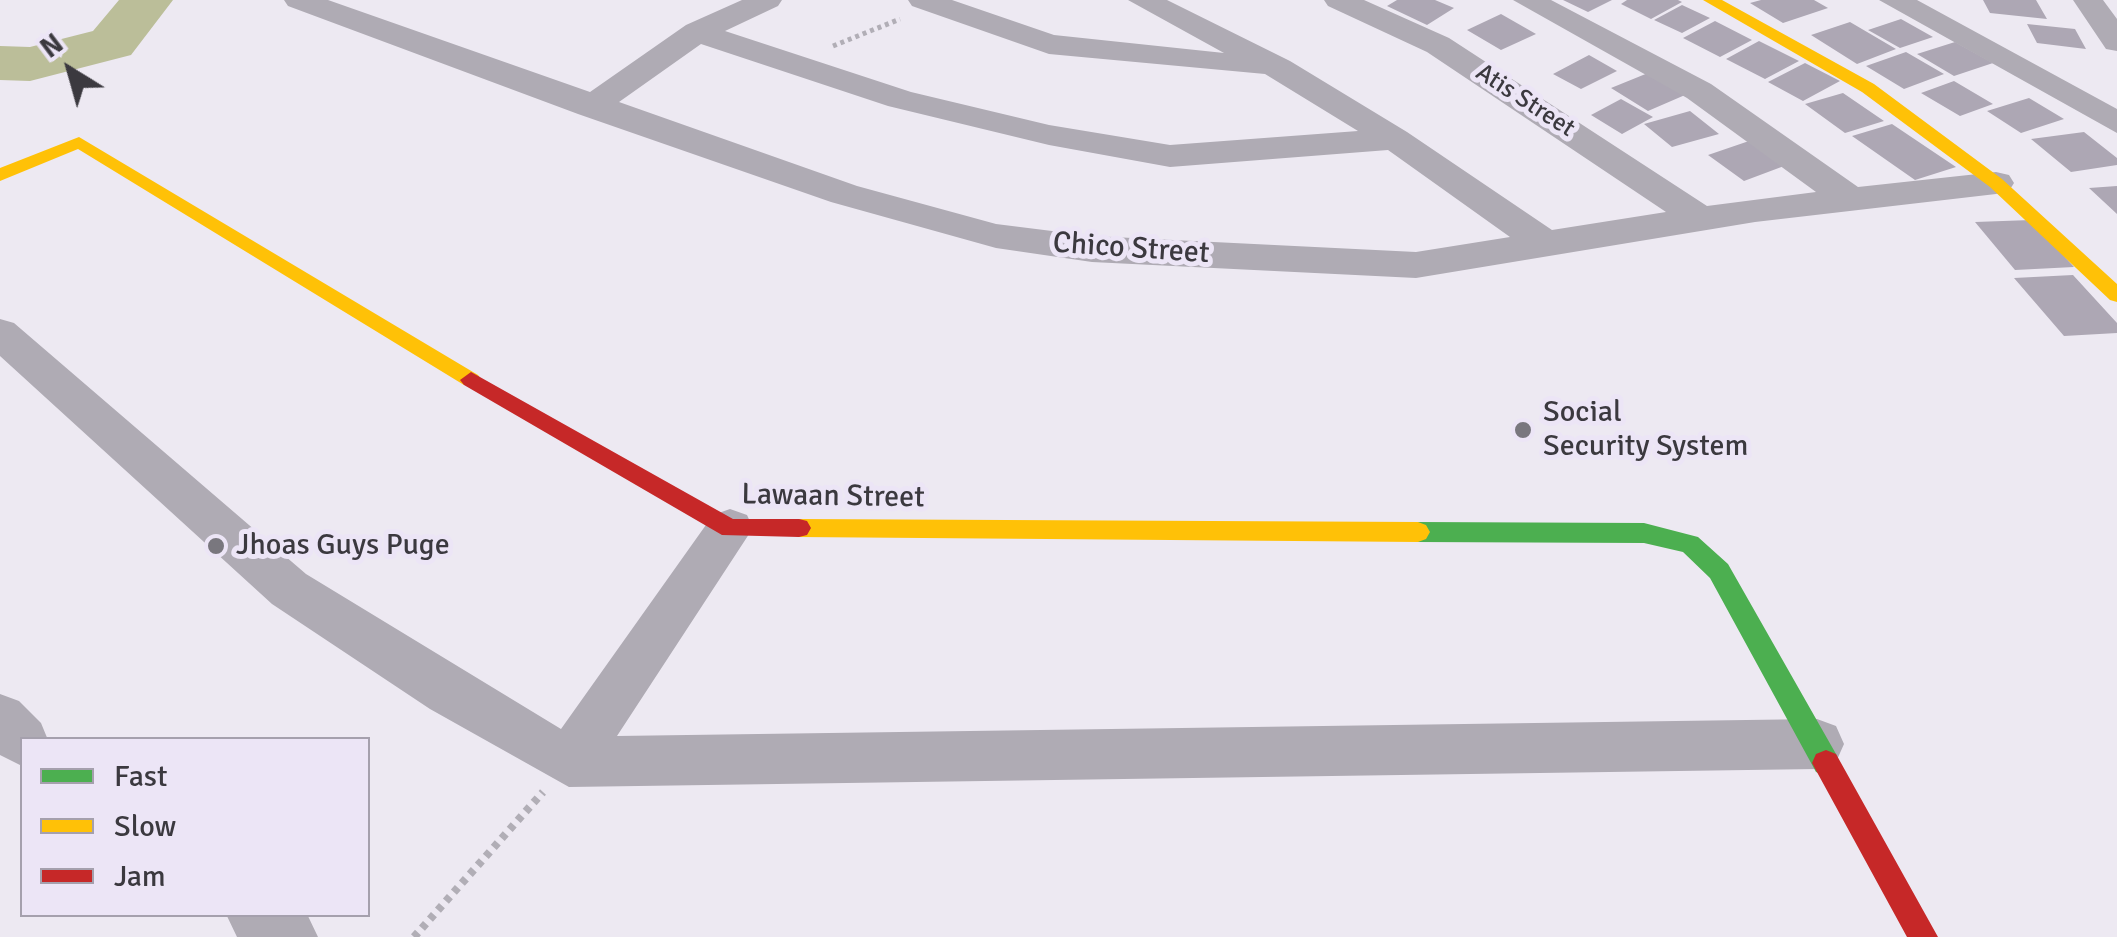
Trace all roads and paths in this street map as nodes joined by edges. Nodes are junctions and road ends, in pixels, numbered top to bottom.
1 (299, 0) edge
2 (767, 0) edge
3 (1144, 0) edge
4 (1339, 0) edge
5 (1528, 0) edge
6 (1710, 0) edge
7 (1894, 0) edge
8 (2088, 0) edge
9 (934, 2) edge
10 (696, 32) junction
11 (2117, 42) edge
12 (800, 66) junction
13 (1279, 68) junction
14 (590, 107) junction
15 (2117, 123) edge
16 (1395, 138) junction
17 (0, 175) edge
18 (1996, 182) junction
19 (1852, 200) junction
20 (1700, 220) junction
21 (1547, 246) junction
22 (2112, 285) edge
23 (0, 333) edge
24 (730, 528) junction
25 (0, 718) edge
26 (20, 739) edge
27 (1817, 744) junction
28 (569, 762) junction
29 (259, 917) edge
30 (288, 937) edge
31 (414, 937) edge
32 (1922, 937) edge

1 - 14 street, Chico Street
2 - 10 street
3 - 13 street
4 - 20 street, Atis Street
5 - 19 street
6 - 18 street
7 - 15 street
8 - 11 street
9 - 12 path
9 - 13 street
10 - 12 street
10 - 14 street
12 - 16 street
13 - 16 street
14 - 21 street, Chico Street
16 - 21 street
17 - 24 street, Lawaan Street
18 - 19 street, Chico Street
18 - 22 street
19 - 20 street, Chico Street
20 - 21 street, Chico Street
23 - 28 street
24 - 27 street, Lawaan Street
24 - 28 street
25 - 26 street
27 - 28 street
27 - 32 street
28 - 31 path
29 - 30 street

